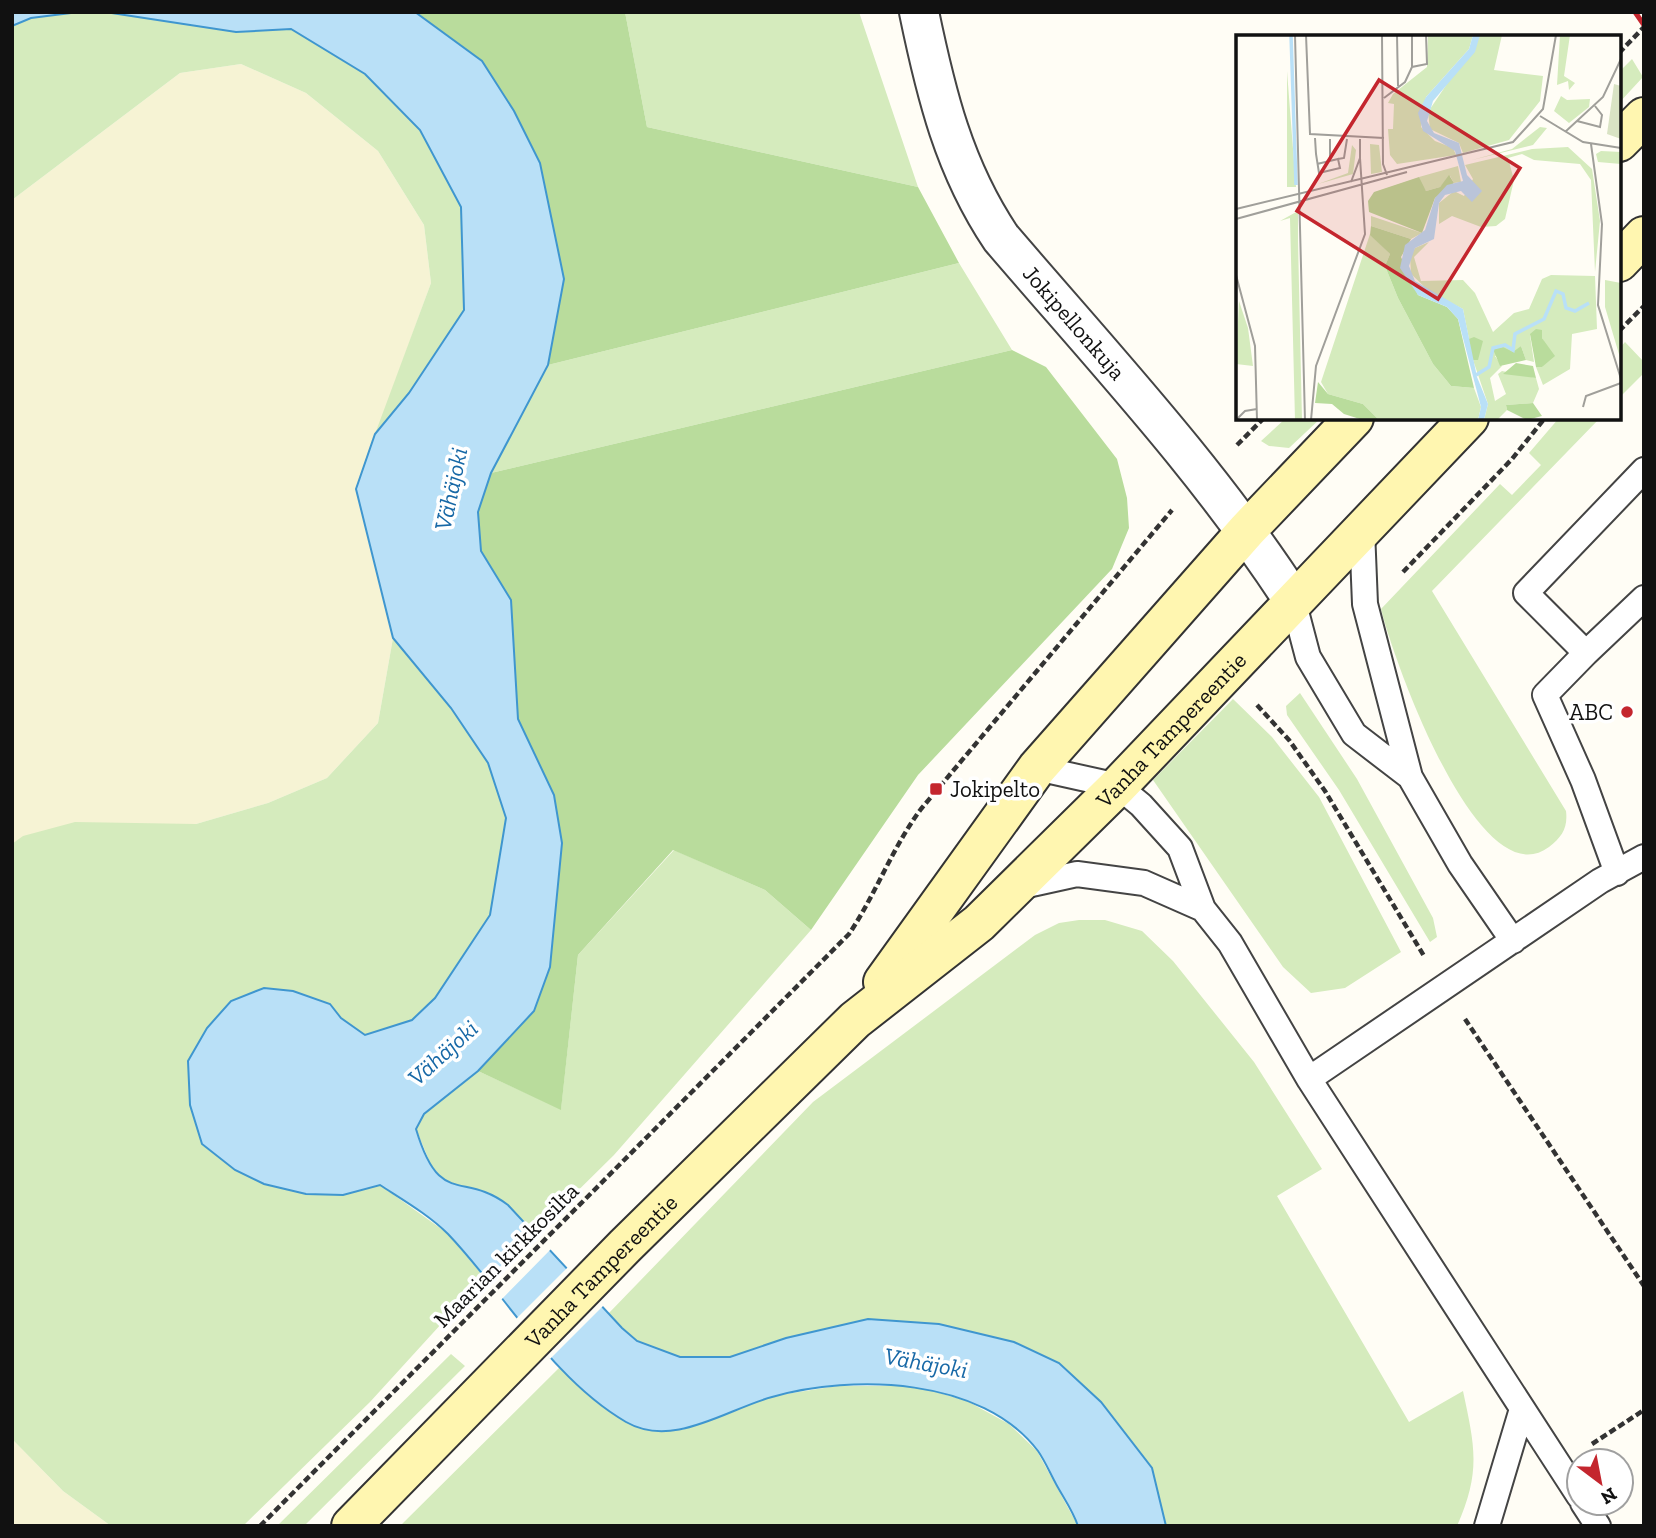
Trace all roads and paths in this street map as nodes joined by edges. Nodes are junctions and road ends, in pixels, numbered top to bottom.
1 (919, 12) edge
2 (1644, 27) edge
3 (1621, 51) edge
4 (1644, 117) edge
5 (1621, 140) edge
6 (1644, 236) edge
7 (1621, 260) edge
8 (1644, 306) edge
9 (1621, 329) edge
10 (1262, 420) edge
11 (1352, 420) edge
12 (1467, 420) edge
13 (1244, 438) dead end
14 (1644, 470) edge
15 (1172, 511) dead end
16 (1247, 530) junction
17 (1362, 530) junction
18 (1644, 598) edge
19 (1293, 600) junction
20 (1586, 653) junction
21 (1037, 768) junction
22 (1410, 777) junction
23 (1118, 786) junction
24 (1644, 857) edge
25 (1617, 873) junction
26 (1016, 887) junction
27 (1203, 909) junction
28 (1513, 941) junction
29 (855, 1020) junction
30 (1309, 1079) junction
31 (1522, 1409) junction
32 (1644, 1410) edge
33 (1559, 1466) junction
34 (1565, 1475) edge
35 (260, 1526) edge
36 (351, 1526) edge
37 (1487, 1526) edge

1 - 16 street, Jokipellonkuja
2 - 3 path
4 - 5 main road
6 - 7 main road
8 - 9 path
10 - 13 path
11 - 16 main road, Vanha Tampereentie
12 - 17 main road, Vanha Tampereentie
14 - 20 lane
15 - 35 path, Maarian kirkkosilta
16 - 19 street, Jokipellonkuja
16 - 21 main road, Vanha Tampereentie
17 - 19 main road, Vanha Tampereentie
17 - 22 lane
18 - 20 lane
19 - 22 lane
19 - 23 main road, Vanha Tampereentie
20 - 25 lane
21 - 23 lane
21 - 29 main road, Vanha Tampereentie
22 - 28 lane
23 - 26 main road, Vanha Tampereentie
23 - 27 lane
24 - 25 lane
25 - 28 lane
26 - 27 lane
26 - 29 main road, Vanha Tampereentie
27 - 30 lane
28 - 30 lane
29 - 36 main road, Vanha Tampereentie
30 - 31 lane
31 - 33 lane
31 - 37 lane
32 - 33 path
33 - 34 lane

